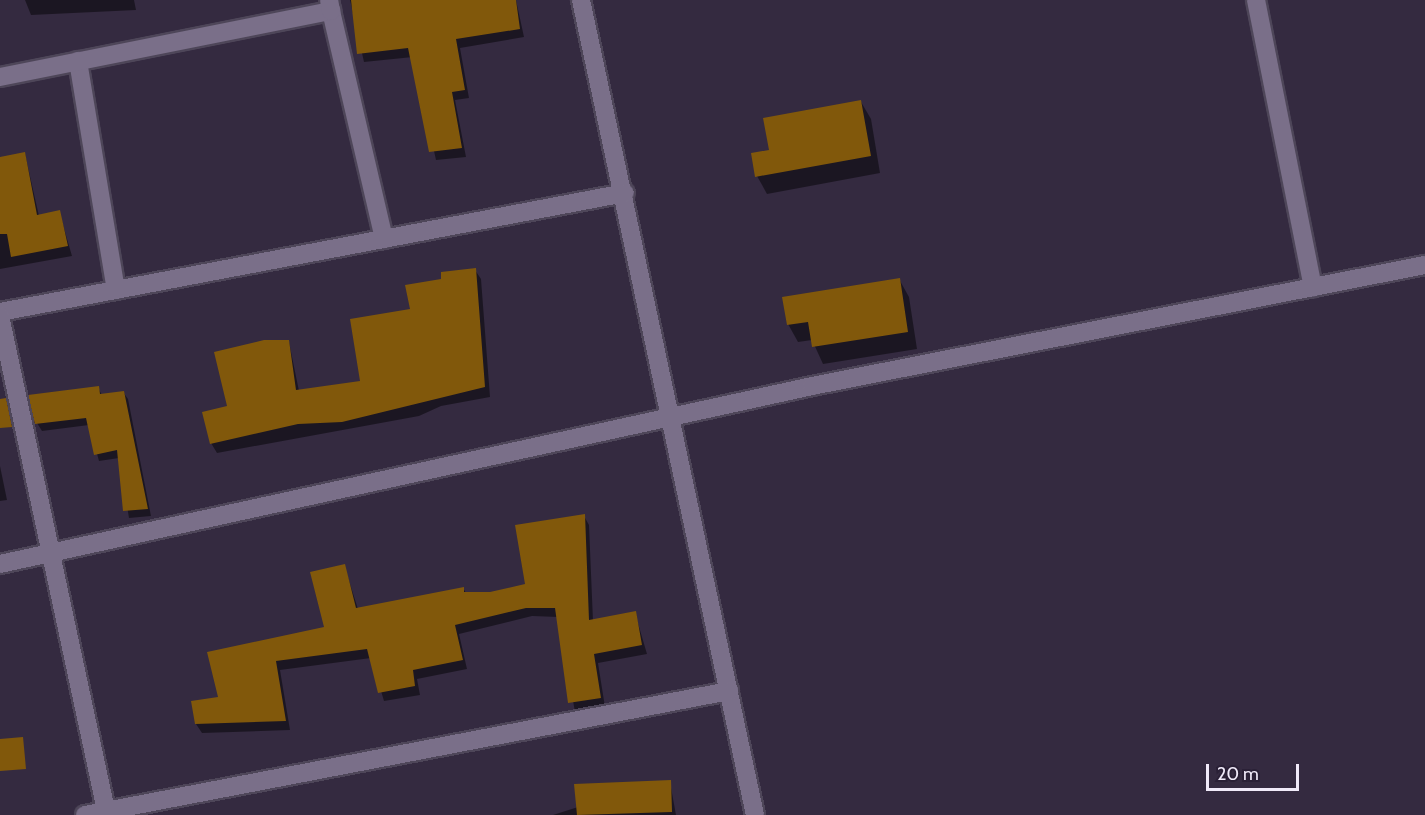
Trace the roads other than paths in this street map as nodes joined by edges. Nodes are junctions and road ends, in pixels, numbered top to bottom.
1 (581, 0) edge
2 (1256, 0) edge
3 (330, 5) edge
4 (78, 61) junction
5 (0, 77) edge
6 (625, 193) junction
7 (384, 239) junction
8 (1425, 265) edge
9 (1313, 286) junction
10 (116, 290) junction
11 (0, 314) edge
12 (668, 418) junction
13 (49, 553) junction
14 (0, 564) edge
15 (729, 691) junction
16 (107, 813) edge
17 (85, 815) edge
18 (755, 815) edge

1 - 6 street
2 - 9 street
3 - 4 street
3 - 7 street
4 - 5 street
4 - 10 street
6 - 7 street
6 - 12 street
7 - 10 street
8 - 9 street
9 - 12 street
10 - 11 street
11 - 13 street
12 - 13 street
12 - 15 street
13 - 14 street
13 - 16 street
15 - 16 street
15 - 18 street
16 - 17 street

